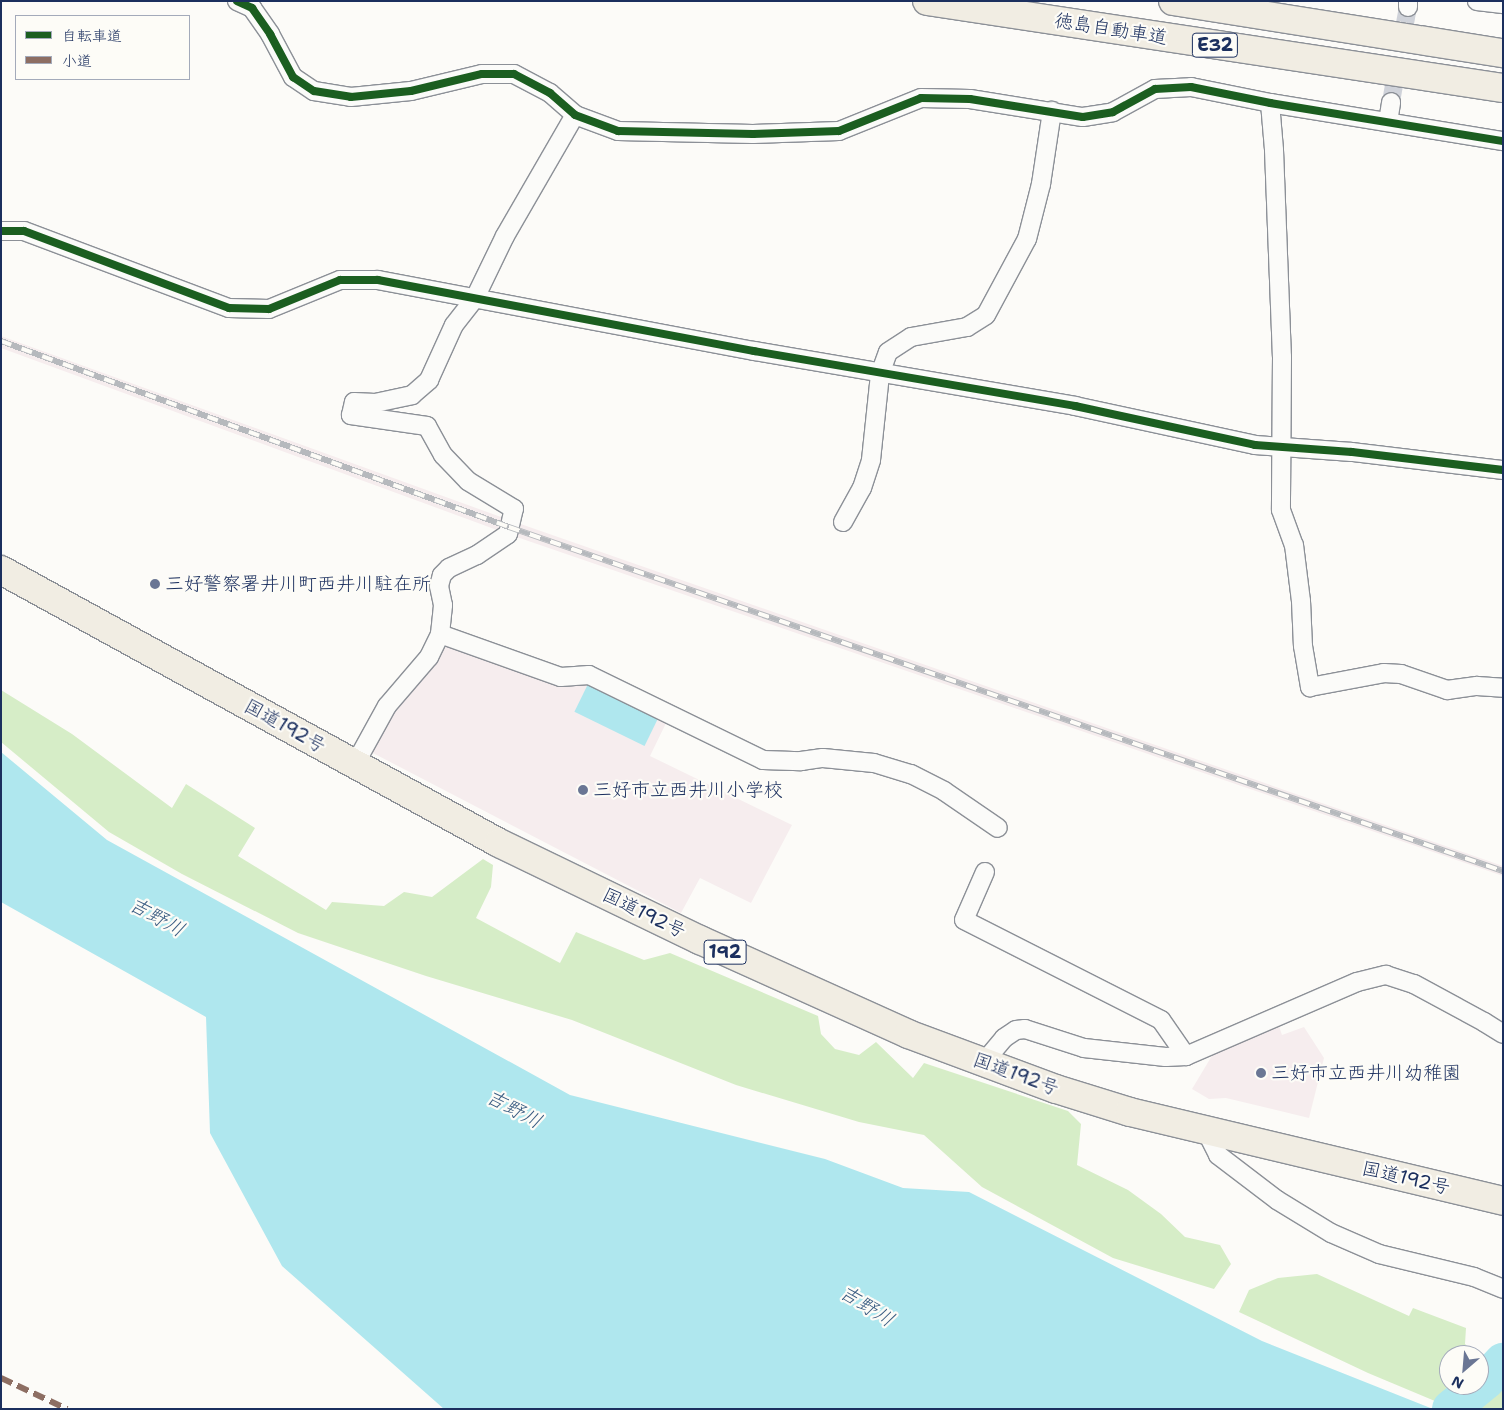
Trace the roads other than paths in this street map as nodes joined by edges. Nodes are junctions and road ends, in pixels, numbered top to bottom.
1 (237, 1) edge
2 (927, 1) edge
3 (1173, 1) edge
4 (1476, 1) edge
5 (1503, 4) edge
6 (1503, 53) edge
7 (1503, 88) edge
8 (1391, 102) tunnel mouth
9 (1270, 103) junction
10 (1052, 111) junction
11 (575, 116) junction
12 (1388, 122) junction
13 (1503, 141) edge
14 (1, 231) edge
15 (475, 298) junction
16 (880, 374) junction
17 (1281, 447) junction
18 (1503, 470) edge
19 (843, 522) dead end
20 (1, 570) edge
21 (440, 634) junction
22 (1503, 688) edge
23 (355, 764) junction
24 (998, 828) dead end
25 (985, 872) dead end
26 (1503, 1034) edge
27 (1186, 1056) junction
28 (984, 1062) junction
29 (1206, 1131) junction
30 (1503, 1201) edge
31 (1503, 1290) edge

1 - 11 street
2 - 7 highway, 徳島自動車道 / E32
3 - 6 highway, 徳島自動車道 / E32
4 - 5 street
8 - 12 street
9 - 10 street
9 - 12 street
9 - 17 street
10 - 11 street
10 - 16 street
11 - 15 street
12 - 13 street
14 - 15 street
15 - 16 street
15 - 21 street
16 - 17 street
16 - 19 street
17 - 18 street
17 - 22 street
20 - 23 highway, 国道192号 / 192
21 - 23 street
21 - 24 street
23 - 28 highway, 国道192号 / 192
25 - 27 street
26 - 27 street
27 - 28 street
28 - 29 highway, 国道192号 / 192
29 - 30 highway, 国道192号 / 192
29 - 31 street

